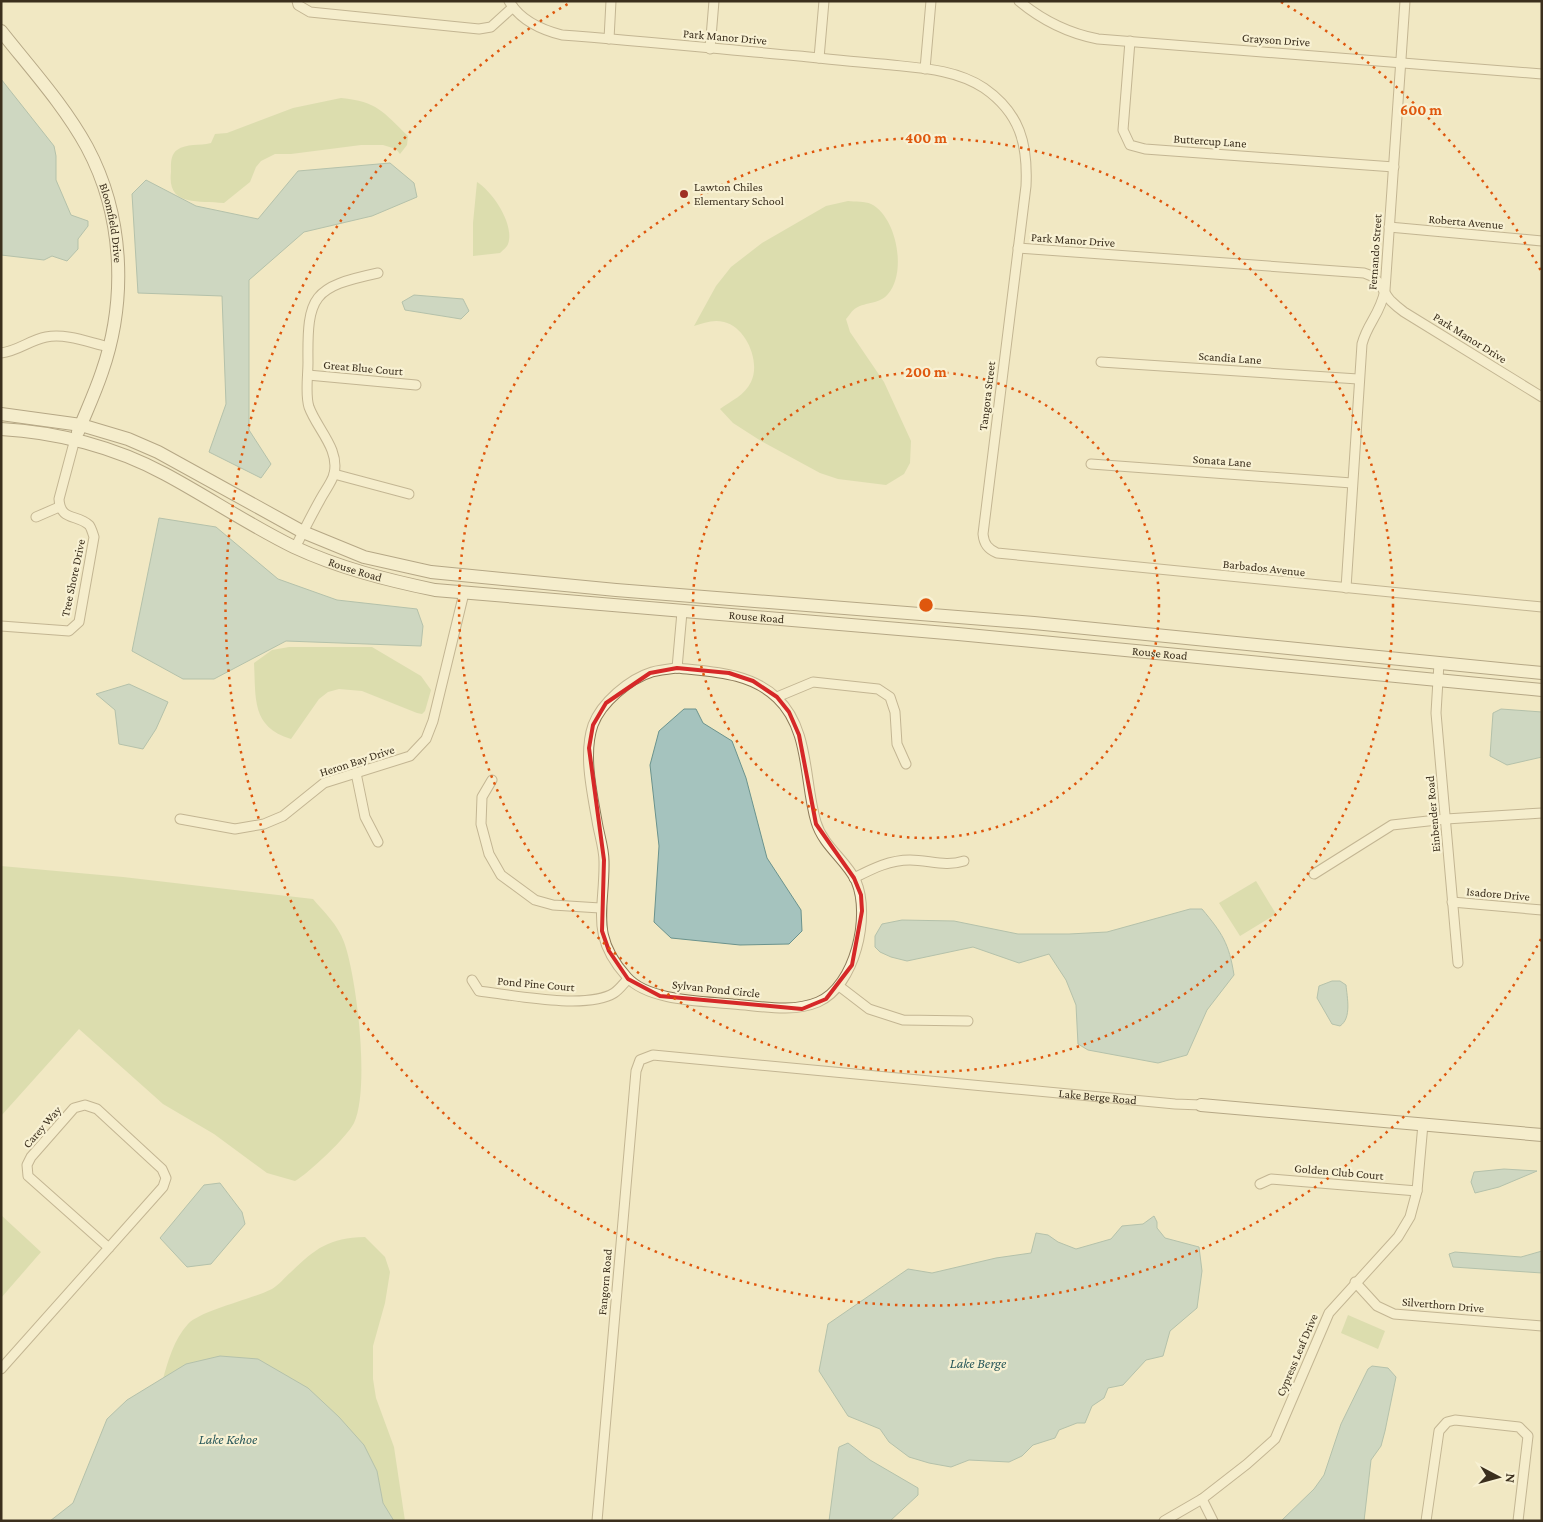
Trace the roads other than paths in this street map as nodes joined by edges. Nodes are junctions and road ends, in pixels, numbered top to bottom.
1 (611, 1) edge
2 (714, 1) edge
3 (824, 1) edge
4 (931, 1) edge
5 (1019, 1) edge
6 (1405, 1) edge
7 (297, 3) edge
8 (511, 4) edge
9 (1, 31) edge
10 (609, 39) junction
11 (1130, 42) junction
12 (710, 49) junction
13 (819, 58) junction
14 (1400, 61) junction
15 (925, 69) junction
16 (1542, 74) edge
17 (1394, 167) junction
18 (1389, 227) junction
19 (1542, 241) edge
20 (1018, 248) junction
21 (378, 273) dead end
22 (1385, 290) junction
23 (109, 347) junction
24 (1, 352) edge
25 (1101, 362) dead end
26 (308, 375) junction
27 (1358, 379) junction
28 (416, 386) dead end
29 (1542, 397) edge
30 (1, 414) edge
31 (81, 425) junction
32 (1, 429) edge
33 (75, 439) junction
34 (1091, 464) dead end
35 (334, 474) junction
36 (1352, 483) junction
37 (409, 494) dead end
38 (59, 507) junction
39 (36, 517) dead end
40 (303, 532) junction
41 (987, 546) joint
42 (295, 548) junction
43 (1346, 588) junction
44 (464, 593) junction
45 (1542, 607) edge
46 (682, 612) junction
47 (1, 626) edge
48 (1438, 663) junction
49 (677, 668) junction
50 (1542, 673) edge
51 (1438, 680) junction
52 (1542, 690) edge
53 (777, 697) junction
54 (906, 764) dead end
55 (356, 772) junction
56 (492, 780) dead end
57 (1542, 813) edge
58 (180, 819) dead end
59 (1446, 819) junction
60 (378, 842) dead end
61 (964, 861) dead end
62 (1314, 874) dead end
63 (854, 878) junction
64 (1452, 902) junction
65 (600, 908) junction
66 (1542, 910) edge
67 (1458, 963) dead end
68 (628, 979) junction
69 (472, 980) dead end
70 (839, 986) junction
71 (968, 1021) dead end
72 (653, 1055) joint
73 (1201, 1105) joint
74 (1423, 1124) junction
75 (1542, 1135) edge
76 (1260, 1184) dead end
77 (1417, 1191) junction
78 (109, 1248) junction
79 (1355, 1282) junction
80 (1542, 1326) edge
81 (1, 1369) edge
82 (1202, 1499) junction
83 (597, 1521) edge
84 (1164, 1521) edge
85 (1213, 1521) edge
86 (1426, 1521) edge
87 (1518, 1521) edge

1 - 10 street
2 - 12 street
3 - 13 street
4 - 15 street
5 - 11 street, Grayson Drive
6 - 14 street, Fernando Street
7 - 8 street
8 - 10 street, Park Manor Drive
9 - 23 street, Bloomfield Drive
10 - 12 street, Park Manor Drive
11 - 14 street, Grayson Drive
11 - 17 street, Buttercup Lane
12 - 13 street, Park Manor Drive
13 - 15 street, Park Manor Drive
14 - 16 street, Grayson Drive
14 - 17 street, Fernando Street
15 - 20 street, Park Manor Drive
17 - 18 street, Fernando Street
18 - 19 street, Roberta Avenue
18 - 22 street, Fernando Street
20 - 22 street, Park Manor Drive
20 - 41 street, Tangora Street
21 - 26 street
22 - 27 street, Fernando Street
22 - 29 street, Park Manor Drive
23 - 24 street
23 - 31 street, Bloomfield Drive
25 - 27 street, Scandia Lane
26 - 28 street, Great Blue Court
26 - 35 street
27 - 36 street, Fernando Street
30 - 31 street, Rouse Road
31 - 33 street, Bloomfield Drive
31 - 40 street, Rouse Road
32 - 33 street, Rouse Road
33 - 38 street
33 - 42 street, Rouse Road
34 - 36 street, Sonata Lane
35 - 37 street
35 - 40 street
36 - 43 street, Fernando Street
38 - 39 street
38 - 47 street, Tree Shore Drive
40 - 42 street
40 - 48 street, Rouse Road
41 - 43 street, Barbados Avenue
42 - 44 street, Rouse Road
43 - 45 street, Barbados Avenue
44 - 46 street, Rouse Road
44 - 55 street, Heron Bay Drive
46 - 49 street
46 - 51 street, Rouse Road
48 - 50 street, Rouse Road
48 - 51 street, Einbender Road
49 - 53 street, Sylvan Pond Circle
49 - 65 street, Sylvan Pond Circle
51 - 52 street, Rouse Road
51 - 59 street, Einbender Road
53 - 54 street
53 - 63 street, Sylvan Pond Circle
55 - 58 street, Heron Bay Drive
55 - 60 street
56 - 65 street
57 - 59 street
59 - 62 street
59 - 64 street, Einbender Road
61 - 63 street
63 - 70 street, Sylvan Pond Circle
64 - 66 street, Isadore Drive
64 - 67 street, Einbender Road
65 - 68 street, Sylvan Pond Circle
68 - 69 street, Pond Pine Court
68 - 70 street, Sylvan Pond Circle
70 - 71 street
72 - 73 street, Lake Berge Road
72 - 83 street, Fangorn Road
73 - 74 street, Lake Berge Road
74 - 75 street, Lake Berge Road
74 - 77 street, Cypress Leaf Drive
76 - 77 street, Golden Club Court
77 - 79 street, Cypress Leaf Drive
78 - 78 street, Carey Way
78 - 81 street, Carey Way
79 - 80 street, Silverthorn Drive
79 - 82 street, Cypress Leaf Drive
82 - 84 street, Cypress Leaf Drive
82 - 85 street
86 - 87 street

